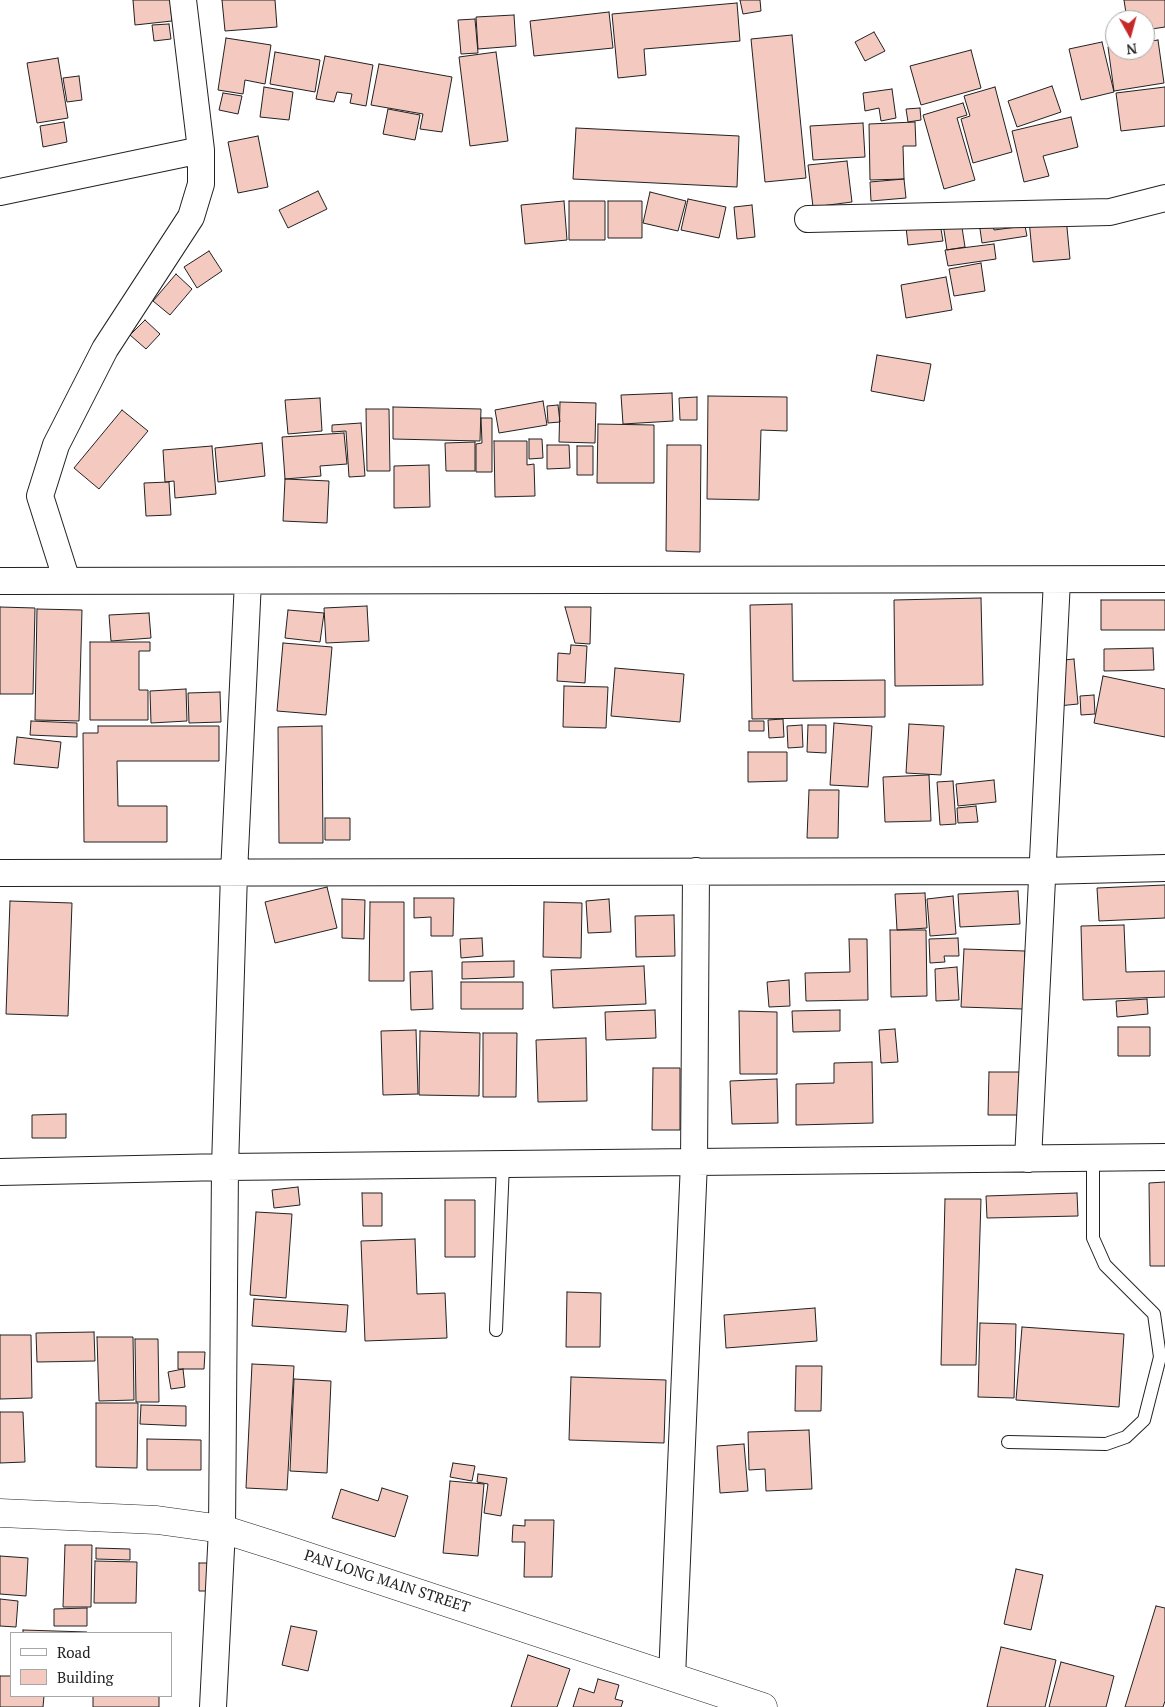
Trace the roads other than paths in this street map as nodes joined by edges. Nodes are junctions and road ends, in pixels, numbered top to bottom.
1 (183, 0) edge
2 (202, 150) junction
3 (0, 192) edge
4 (1165, 198) edge
5 (808, 219) dead end
6 (1165, 579) edge
7 (1057, 580) junction
8 (0, 581) edge
9 (67, 581) junction
10 (248, 581) junction
11 (1165, 868) edge
12 (1042, 870) junction
13 (696, 871) junction
14 (0, 873) edge
15 (234, 873) junction
16 (1093, 1158) junction
17 (1165, 1158) edge
18 (1028, 1159) junction
19 (694, 1162) junction
20 (503, 1164) junction
21 (225, 1167) junction
22 (0, 1172) edge
23 (496, 1330) dead end
24 (1008, 1442) dead end
25 (0, 1513) edge
26 (222, 1529) junction
27 (672, 1677) junction
28 (213, 1707) edge
29 (763, 1707) edge

1 - 2 street
2 - 3 street
2 - 9 street
4 - 5 street
6 - 7 street
7 - 10 street
7 - 12 street
8 - 9 street
9 - 10 street
10 - 15 street
11 - 12 street
12 - 13 street
12 - 18 street
13 - 15 street
13 - 19 street
14 - 15 street
15 - 21 street
16 - 17 street
16 - 18 street
16 - 24 lane
18 - 19 street
19 - 20 street
19 - 27 street
20 - 21 street
20 - 23 lane
21 - 22 street
21 - 26 street
25 - 26 street, PAN LONG MAIN STREET
26 - 27 street, PAN LONG MAIN STREET
26 - 28 street
27 - 29 street, PAN LONG MAIN STREET

